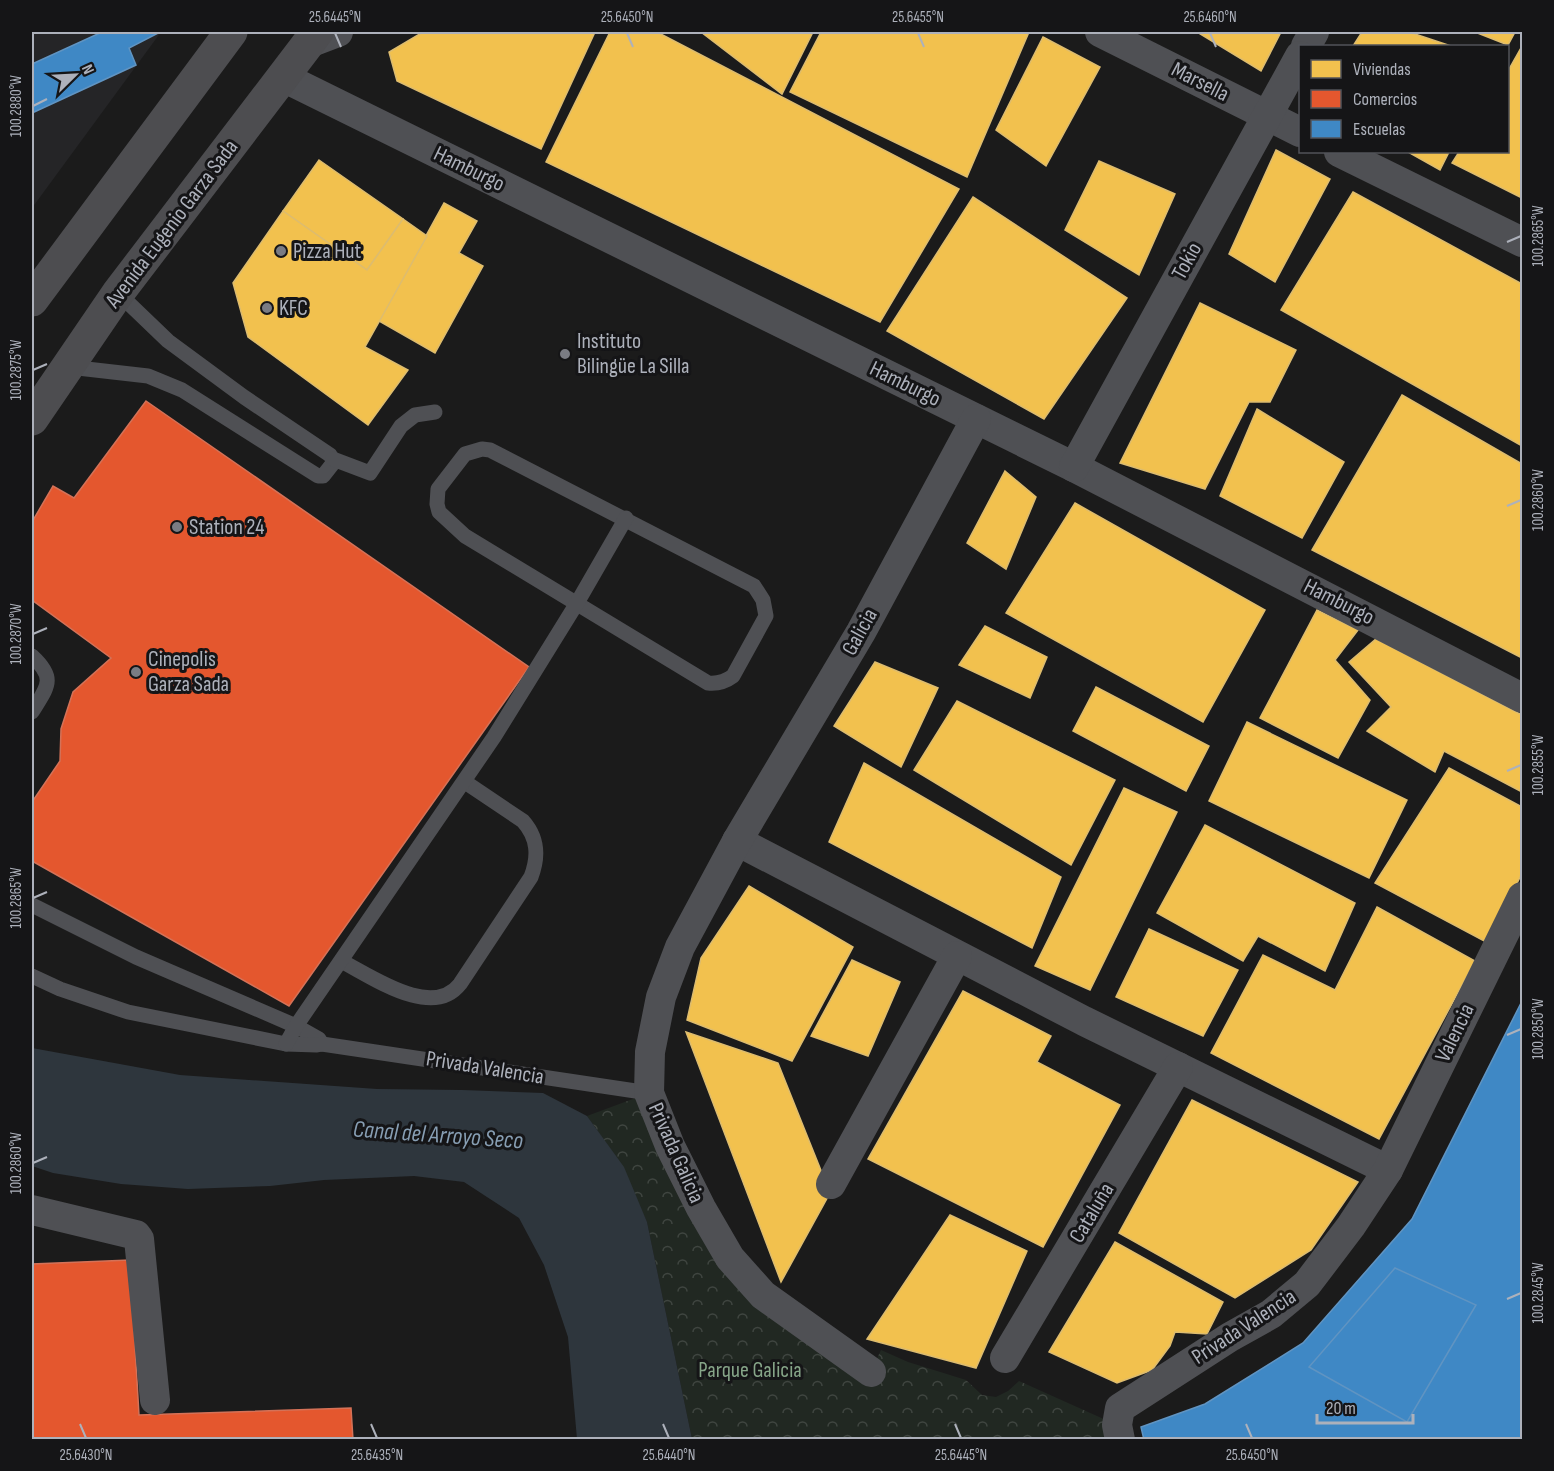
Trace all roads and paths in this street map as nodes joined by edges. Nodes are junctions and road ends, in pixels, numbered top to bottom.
1 (231, 32) edge
2 (1100, 32) edge
3 (321, 35) edge
4 (1299, 58) edge
5 (283, 77) junction
6 (1266, 116) junction
7 (1299, 132) edge
8 (1341, 153) edge
9 (1522, 242) edge
10 (118, 293) junction
11 (32, 300) edge
12 (69, 367) junction
13 (435, 412) dead end
14 (32, 419) edge
15 (976, 419) junction
16 (333, 459) junction
17 (1074, 467) junction
18 (626, 518) junction
19 (577, 603) junction
20 (32, 656) edge
21 (1522, 698) edge
22 (32, 712) edge
23 (465, 782) junction
24 (737, 841) junction
25 (1522, 897) edge
26 (32, 905) edge
27 (957, 956) junction
28 (341, 961) junction
29 (32, 976) edge
30 (296, 1026) junction
31 (286, 1044) junction
32 (321, 1044) junction
33 (1178, 1067) junction
34 (650, 1093) junction
35 (1388, 1170) junction
36 (831, 1184) dead end
37 (32, 1210) edge
38 (1005, 1358) dead end
39 (870, 1372) dead end
40 (155, 1400) dead end
41 (1120, 1440) edge

1 - 11 highway
2 - 6 street, Marsella
3 - 5 highway, Avenida Eugenio Garza Sada
4 - 6 street, Tokio
5 - 10 highway, Avenida Eugenio Garza Sada
5 - 15 street, Hamburgo
6 - 7 street, Marsella
6 - 17 street, Tokio
8 - 9 street
10 - 12 highway, Avenida Eugenio Garza Sada
10 - 16 lane
12 - 14 highway, Avenida Eugenio Garza Sada
12 - 16 lane
13 - 16 lane
15 - 17 street, Hamburgo
15 - 24 street, Galicia
17 - 21 street, Hamburgo
18 - 19 lane
18 - 19 lane
18 - 19 lane
19 - 23 lane
20 - 22 lane
23 - 28 lane
23 - 28 lane
24 - 27 street
24 - 34 street, Privada Galicia
25 - 35 street, Valencia
26 - 30 lane
27 - 33 street
27 - 36 street
28 - 30 lane
29 - 31 lane, Privada Valencia
30 - 31 lane
30 - 32 lane
31 - 32 lane, Privada Valencia
32 - 34 lane, Privada Valencia
33 - 35 street
33 - 38 street, Cataluña
34 - 39 street, Privada Galicia
35 - 41 street, Privada Valencia
37 - 40 street

